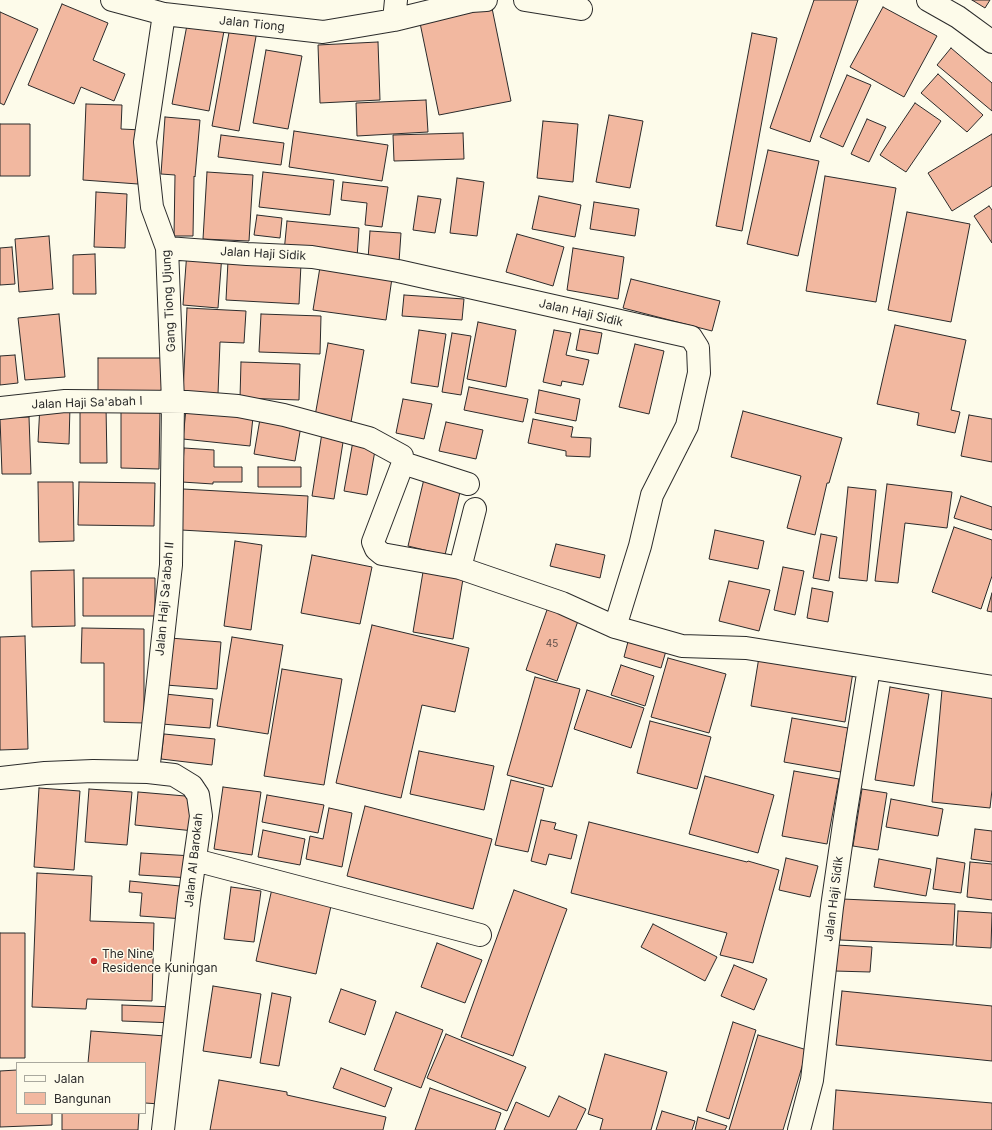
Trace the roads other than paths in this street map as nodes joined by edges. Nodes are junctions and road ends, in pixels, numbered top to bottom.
1 (112, 0) edge
2 (486, 0) edge
3 (525, 0) edge
4 (928, 0) edge
5 (581, 9) dead end
6 (395, 10) edge
7 (164, 14) junction
8 (992, 42) edge
9 (167, 248) junction
10 (173, 401) junction
11 (0, 408) edge
12 (403, 463) junction
13 (468, 484) dead end
14 (474, 509) dead end
15 (460, 568) junction
16 (615, 627) junction
17 (869, 668) junction
18 (992, 687) edge
19 (148, 772) junction
20 (0, 778) edge
21 (195, 860) junction
22 (480, 935) dead end
23 (164, 1130) edge
24 (799, 1130) edge

1 - 7 street, Jalan Tiong
2 - 6 street, Jalan Tiong
3 - 5 street
4 - 8 street
6 - 7 street, Jalan Tiong
7 - 9 street, Gang Tiong Ujung
9 - 10 street, Gang Tiong Ujung
9 - 16 street, Jalan Haji Sidik
10 - 11 street, Jalan Haji Sa'abah I
10 - 12 street
10 - 19 street, Jalan Haji Sa'abah II
12 - 13 street
12 - 15 street
14 - 15 street
15 - 16 street
16 - 17 street
17 - 18 street
17 - 24 street, Jalan Haji Sidik
19 - 20 street, Jalan Al Barokah
19 - 21 street, Jalan Al Barokah
21 - 22 street
21 - 23 street, Jalan Al Barokah

